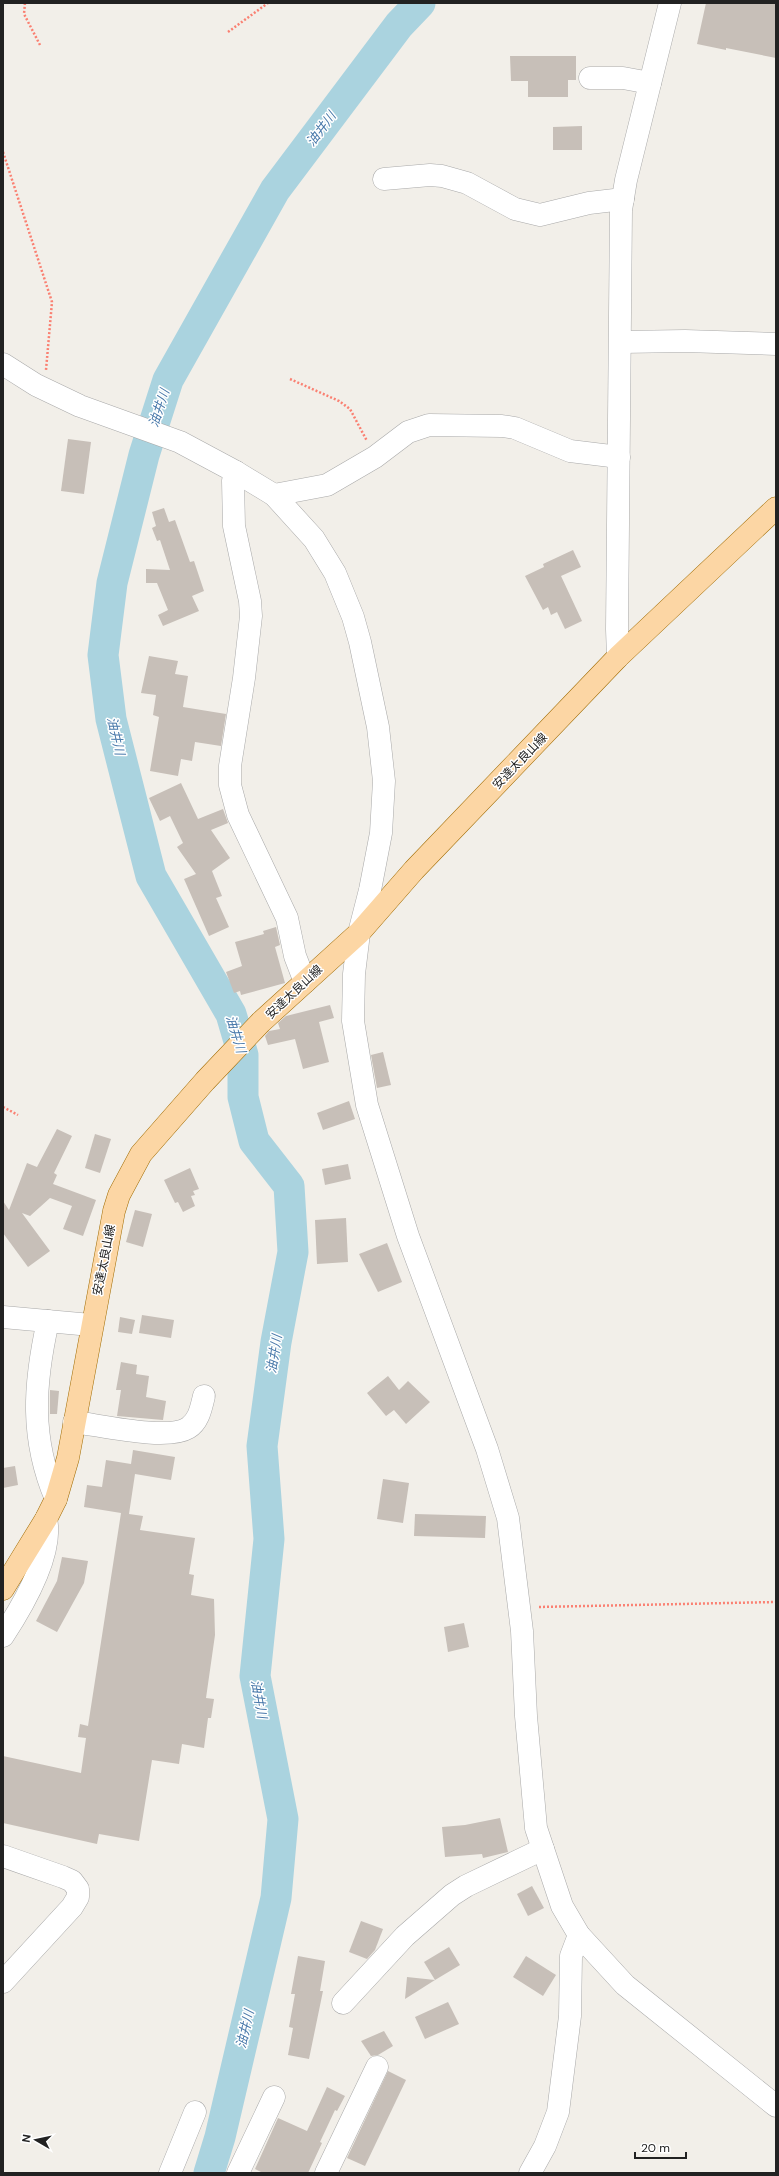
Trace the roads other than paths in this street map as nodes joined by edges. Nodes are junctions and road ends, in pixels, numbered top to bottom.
1 (670, 3) edge
2 (590, 78) dead end
3 (650, 82) junction
4 (384, 179) dead end
5 (623, 199) junction
6 (621, 342) junction
7 (776, 344) edge
8 (3, 364) edge
9 (620, 457) junction
10 (236, 472) junction
11 (274, 495) junction
12 (776, 508) edge
13 (618, 657) junction
14 (359, 933) junction
15 (305, 982) junction
16 (3, 1317) edge
17 (48, 1321) junction
18 (91, 1325) junction
19 (204, 1396) dead end
20 (74, 1422) junction
21 (56, 1498) junction
22 (46, 1519) junction
23 (3, 1588) edge
24 (3, 1636) edge
25 (543, 1849) junction
26 (3, 1856) edge
27 (579, 1935) junction
28 (3, 1982) edge
29 (343, 2003) dead end
30 (377, 2067) dead end
31 (274, 2097) dead end
32 (776, 2106) edge
33 (195, 2112) dead end
34 (170, 2173) edge
35 (238, 2173) edge
36 (326, 2173) edge
37 (530, 2173) edge

1 - 3 street
2 - 3 street
3 - 5 street
4 - 5 street
5 - 6 street
6 - 7 street
6 - 9 street
8 - 10 street
9 - 11 street
9 - 13 street
10 - 11 street
10 - 15 street
11 - 14 street
12 - 13 main road, 安達太良山線
13 - 14 main road, 安達太良山線
14 - 15 main road, 安達太良山線
14 - 25 street
15 - 18 main road, 安達太良山線
16 - 17 street
17 - 18 street
17 - 21 street
18 - 20 main road, 安達太良山線
19 - 20 street
20 - 21 main road, 安達太良山線
21 - 22 main road, 安達太良山線
22 - 23 main road, 安達太良山線
22 - 24 street
25 - 27 street
25 - 29 street
26 - 28 street
27 - 32 street
27 - 37 street
30 - 36 street
31 - 35 street
33 - 34 street

